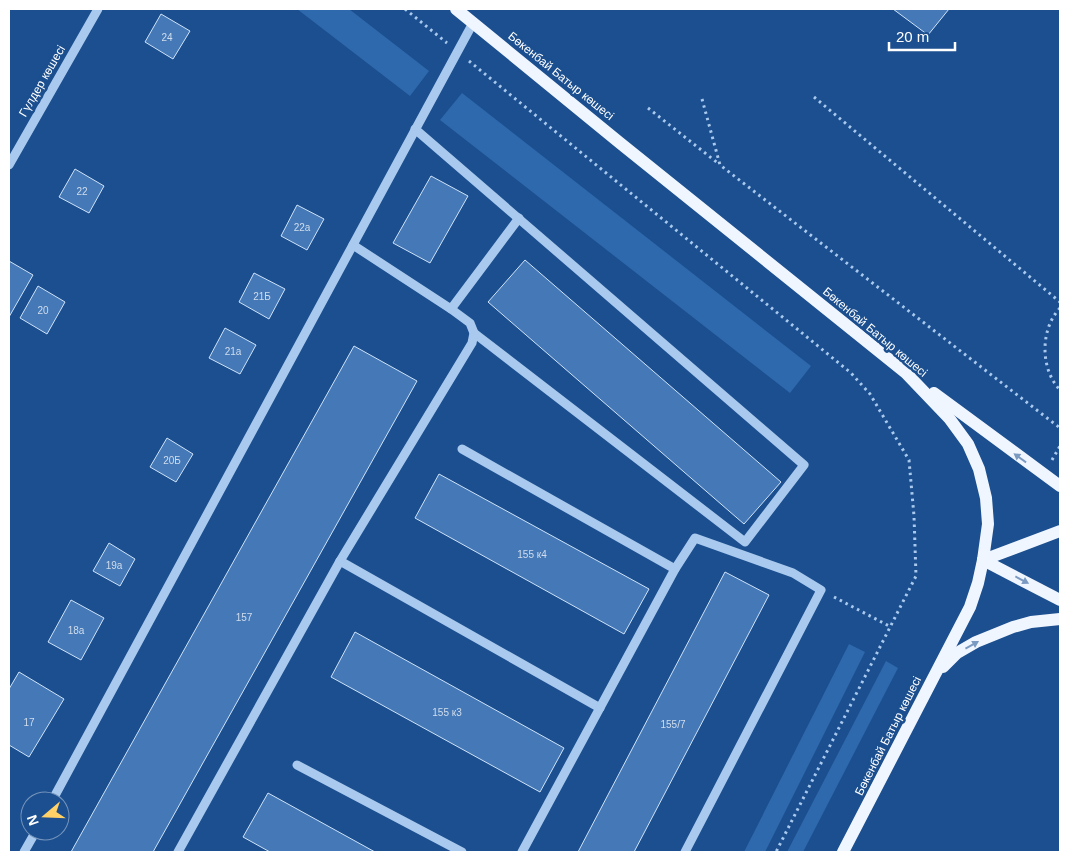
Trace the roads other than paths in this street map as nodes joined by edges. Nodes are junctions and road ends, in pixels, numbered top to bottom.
1 (98, 9) edge
2 (456, 9) edge
3 (473, 23) junction
4 (415, 129) junction
5 (9, 165) edge
6 (519, 218) junction
7 (353, 244) junction
8 (451, 309) junction
9 (474, 333) junction
10 (906, 373) junction
11 (462, 449) dead end
12 (1060, 486) edge
13 (1060, 531) edge
14 (984, 560) junction
15 (340, 561) junction
16 (674, 569) junction
17 (1060, 600) edge
18 (1060, 619) edge
19 (934, 676) junction
20 (600, 708) junction
21 (297, 765) dead end
22 (57, 791) edge
23 (30, 841) edge
24 (24, 852) edge
25 (178, 852) edge
26 (462, 852) edge
27 (522, 852) edge
28 (685, 852) edge
29 (843, 852) edge

1 - 5 street, Гүлдер көшесі
2 - 3 main road, Бөкенбай Батыр көшесі
3 - 4 street
3 - 10 main road, Бөкенбай Батыр көшесі
4 - 6 street
4 - 7 street
6 - 8 street
6 - 9 street
7 - 8 street
7 - 22 street
8 - 9 street
9 - 15 street
12 -> 10 main road
10 - 14 main road, Бөкенбай Батыр көшесі
11 - 16 street
13 - 14 main road
14 -> 17 main road
14 - 19 main road, Бөкенбай Батыр көшесі
15 - 20 street
15 - 25 street
16 - 20 street
16 - 28 street
19 -> 18 main road
19 - 29 main road, Бөкенбай Батыр көшесі
20 - 27 street
21 - 26 street
23 - 24 street

